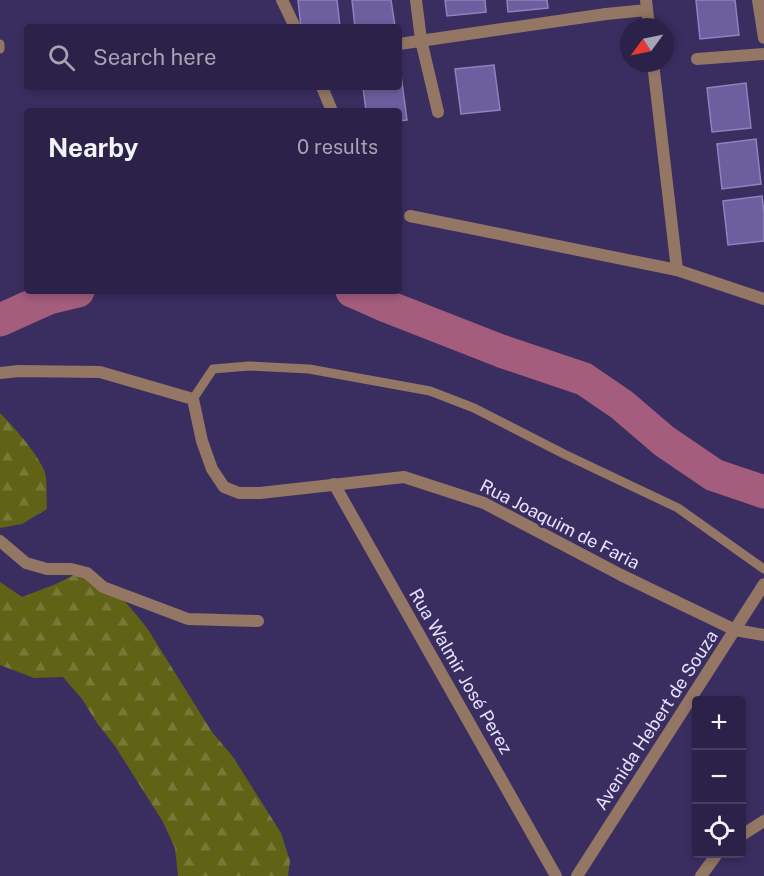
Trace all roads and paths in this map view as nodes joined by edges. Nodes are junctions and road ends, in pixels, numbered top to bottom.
1 (282, 0) edge
2 (416, 0) edge
3 (758, 0) edge
4 (646, 5) edge
5 (294, 24) edge
6 (764, 38) edge
7 (421, 40) junction
8 (402, 43) edge
9 (0, 44) edge
10 (0, 50) edge
11 (764, 54) edge
12 (696, 59) dead end
13 (654, 72) edge
14 (323, 90) edge
15 (331, 108) edge
16 (438, 112) dead end
17 (410, 216) dead end
18 (677, 270) junction
19 (764, 299) edge
20 (0, 373) edge
21 (193, 399) junction
22 (334, 484) junction
23 (0, 541) edge
24 (764, 569) edge
25 (764, 584) edge
26 (258, 621) dead end
27 (735, 630) junction
28 (764, 635) edge
29 (764, 821) edge
30 (746, 832) edge
31 (714, 858) edge
32 (556, 876) edge
33 (577, 876) edge
34 (702, 876) edge

1 - 5 street
2 - 7 street
3 - 6 street
4 - 7 street
7 - 8 street
7 - 16 street
9 - 10 lane
11 - 12 street
13 - 18 street
14 - 15 street
17 - 18 street
18 - 19 street
20 - 21 street
21 - 22 street, Rua Joaquim de Faria
21 - 24 lane
22 - 27 street, Rua Joaquim de Faria
22 - 32 street, Rua Walmir José Perez
23 - 26 street
25 - 27 street, Avenida Hebert de Souza
27 - 28 street, Rua Joaquim de Faria
27 - 33 street, Avenida Hebert de Souza
29 - 30 street
31 - 34 street

